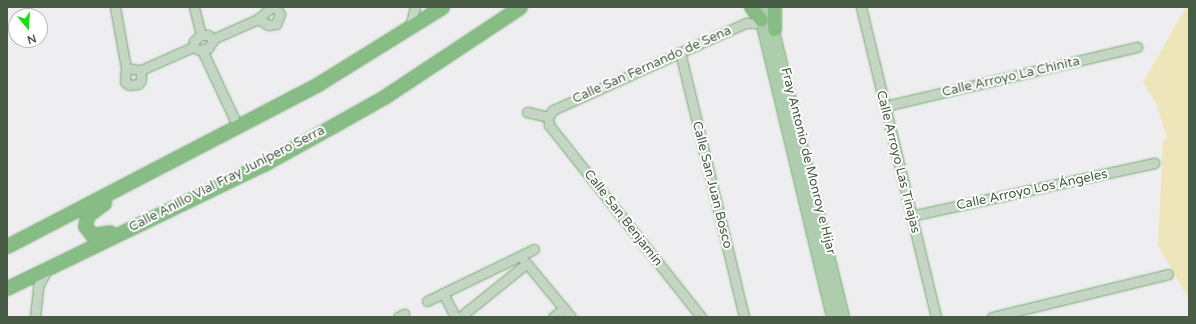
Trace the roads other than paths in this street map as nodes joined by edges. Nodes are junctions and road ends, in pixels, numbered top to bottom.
1 (115, 7) edge
2 (194, 7) edge
3 (272, 7) edge
4 (275, 7) edge
5 (415, 7) edge
6 (442, 7) edge
7 (861, 7) edge
8 (518, 8) edge
9 (763, 12) edge
10 (258, 19) junction
11 (410, 27) junction
12 (774, 29) joint
13 (201, 35) junction
14 (213, 39) junction
15 (1137, 47) dead end
16 (203, 50) junction
17 (680, 52) junction
18 (126, 68) junction
19 (141, 70) junction
20 (885, 106) junction
21 (527, 112) dead end
22 (548, 117) junction
23 (238, 127) junction
24 (1154, 163) dead end
25 (162, 166) junction
26 (179, 203) junction
27 (911, 216) junction
28 (7, 246) edge
29 (534, 249) dead end
30 (520, 255) junction
31 (526, 264) junction
32 (48, 268) junction
33 (1168, 274) dead end
34 (7, 288) edge
35 (443, 293) junction
36 (833, 299) junction
37 (427, 301) dead end
38 (566, 314) edge
39 (35, 317) edge
40 (455, 317) edge
41 (460, 317) edge
42 (553, 317) edge
43 (701, 317) edge
44 (744, 317) edge
45 (832, 317) edge
46 (843, 317) edge
47 (936, 317) edge
48 (992, 317) edge

1 - 18 street
2 - 13 street
3 - 10 street
4 - 10 street
5 - 11 street
6 - 11 highway
7 - 20 street, Calle Arroyo Las Tinajas
8 - 26 highway, Calle Anillo Vial Fray Junípero Serra
9 - 12 highway
9 - 17 street, Calle San Fernando de Sena
9 - 36 main road, Fray Antonio de Monroy e Hijar
10 - 14 street
11 - 23 highway
12 - 36 main road, Fray Antonio de Monroy e Hijar
13 - 14 street
13 - 16 street
14 - 16 street
15 - 20 street, Calle Arroyo La Chinita
16 - 19 street
16 - 23 street
17 - 22 street, Calle San Fernando de Sena
17 - 44 street, Calle San Juan Bosco
18 - 19 street
18 - 19 street
20 - 27 street, Calle Arroyo Las Tinajas
21 - 22 street
22 - 43 street, Calle San Benjamín
23 - 25 highway
24 - 27 street, Calle Arroyo Los Ángeles
25 - 26 highway
25 - 28 highway
26 - 32 highway, Calle Anillo Vial Fray Junípero Serra
27 - 47 street, Calle Arroyo Las Tinajas
29 - 30 street
30 - 31 street
30 - 35 street
31 - 38 street
31 - 41 street
32 - 34 highway, Calle Anillo Vial Fray Junípero Serra
32 - 39 street
33 - 48 street
35 - 37 street
35 - 40 street
36 - 45 main road, Fray Antonio de Monroy e Hijar
36 - 46 main road, Fray Antonio de Monroy e Hijar
38 - 42 street

